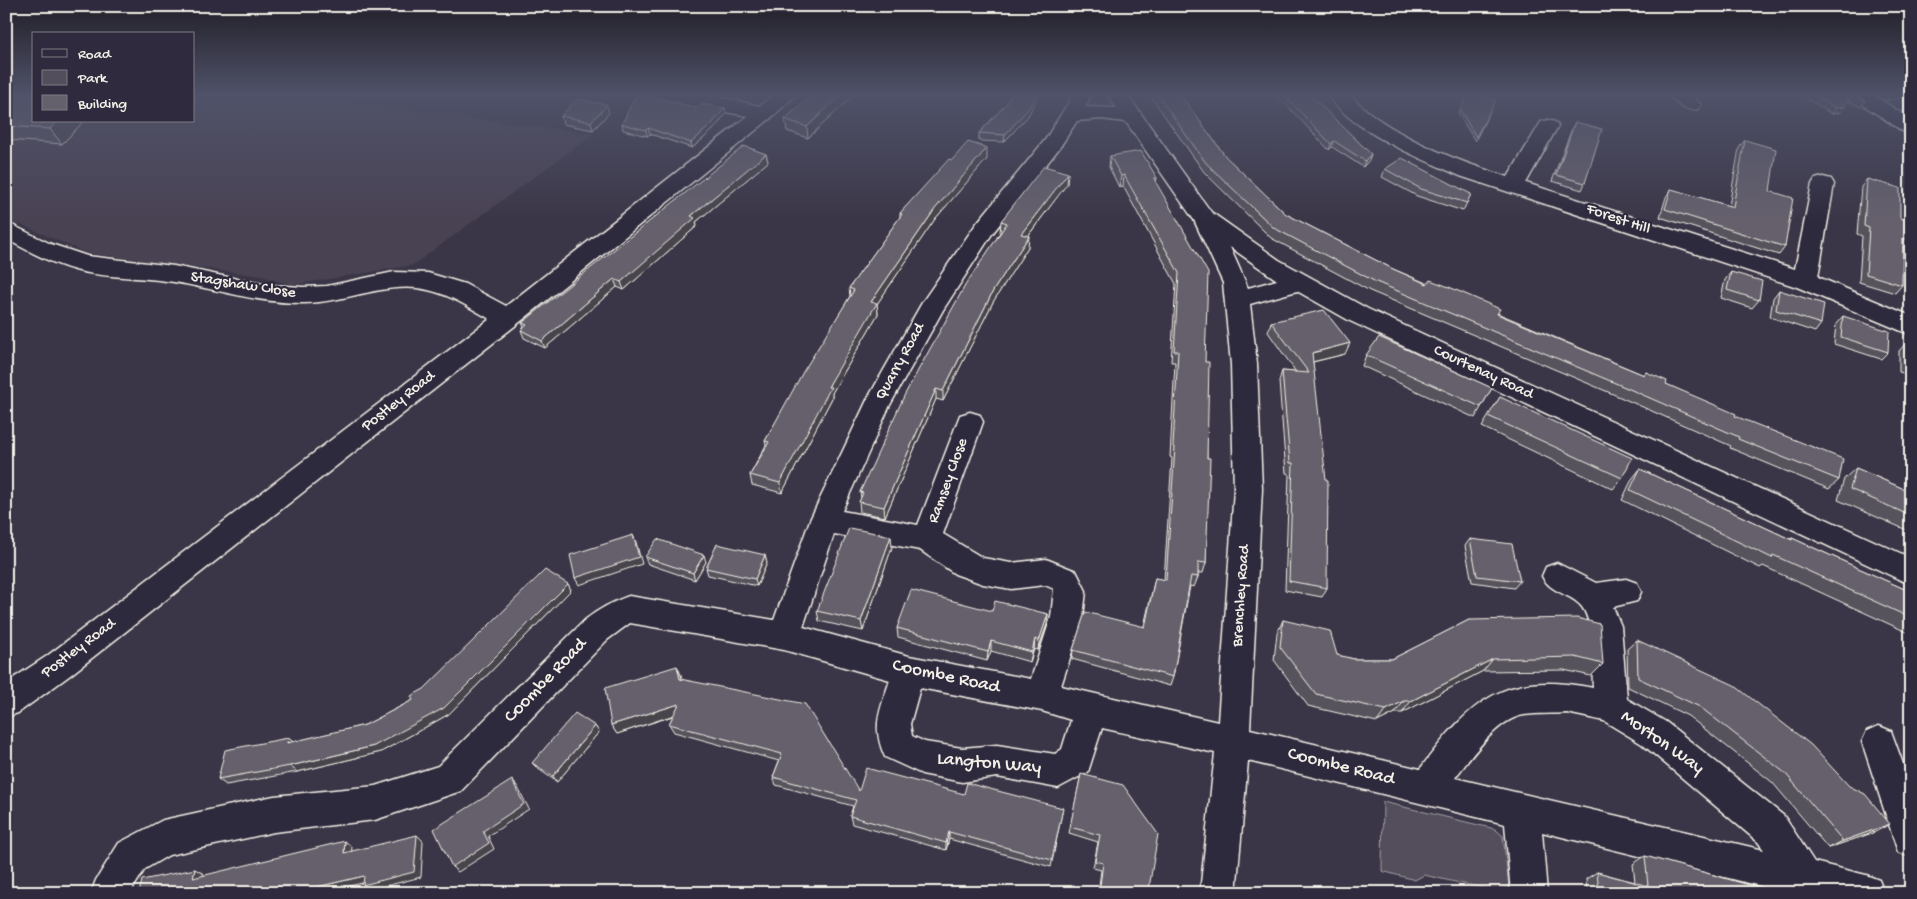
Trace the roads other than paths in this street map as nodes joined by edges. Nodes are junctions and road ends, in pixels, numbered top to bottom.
1 (737, 136) edge
2 (1057, 136) edge
3 (1146, 136) edge
4 (1394, 136) edge
5 (1542, 136) edge
6 (1823, 184) dead end
7 (1514, 185) junction
8 (1203, 216) junction
9 (6, 229) edge
10 (1805, 281) junction
11 (1300, 282) junction
12 (1237, 299) junction
13 (508, 318) junction
14 (1911, 326) edge
15 (970, 422) dead end
16 (824, 520) junction
17 (927, 539) junction
18 (1911, 572) edge
19 (1557, 576) dead end
20 (1626, 592) dead end
21 (1592, 597) junction
22 (784, 636) junction
23 (909, 671) junction
24 (1042, 696) junction
25 (6, 702) edge
26 (1610, 707) junction
27 (1091, 710) junction
28 (1233, 741) junction
29 (1879, 742) dead end
30 (1427, 788) junction
31 (1522, 810) junction
32 (1911, 839) edge
33 (1802, 876) junction
34 (1863, 892) edge
35 (109, 893) edge
36 (1218, 893) edge
37 (1529, 893) edge

1 - 13 street, Postley Road
2 - 16 street, Quarry Road
3 - 8 street, Courtenay Road
4 - 7 street, Forest Hill
5 - 7 street
6 - 10 street
7 - 10 street, Forest Hill
8 - 11 street, Courtenay Road
8 - 12 street, Brenchley Road
9 - 13 street, Stagshaw Close
10 - 14 street, Forest Hill
11 - 12 street
11 - 18 street, Courtenay Road
12 - 28 street, Brenchley Road
13 - 25 street, Postley Road
15 - 17 street, Ramsey Close
16 - 17 street
16 - 22 street, Quarry Road
17 - 24 street
19 - 21 street
20 - 21 street
21 - 26 street
22 - 23 street, Coombe Road
22 - 35 street, Coombe Road
23 - 24 street, Coombe Road
23 - 27 street, Langton Way
24 - 27 street, Coombe Road
26 - 30 street, Morton Way
26 - 33 street, Morton Way
27 - 28 street, Coombe Road
28 - 30 street, Coombe Road
28 - 36 street, Brenchley Road
29 - 32 street
30 - 31 street, Coombe Road
31 - 33 street, Coombe Road
31 - 37 street
33 - 34 street, Coombe Road

